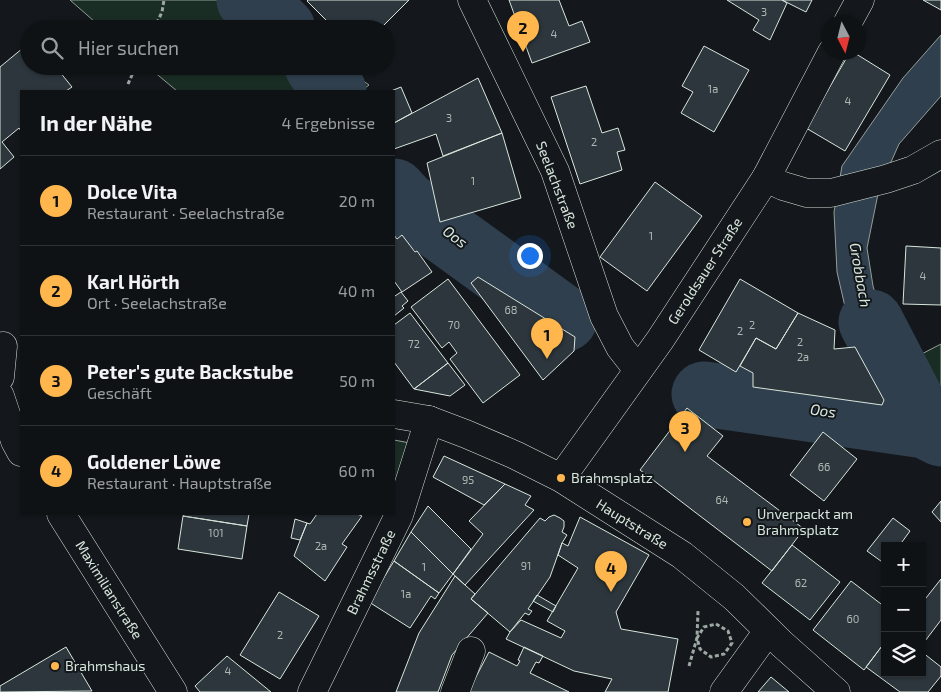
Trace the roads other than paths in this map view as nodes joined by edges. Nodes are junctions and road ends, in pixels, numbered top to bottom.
1 (472, 0) edge
2 (860, 0) edge
3 (852, 15) edge
4 (828, 60) edge
5 (941, 154) edge
6 (766, 178) junction
7 (8, 347) edge
8 (638, 370) junction
9 (0, 377) edge
10 (0, 396) edge
11 (395, 414) edge
12 (429, 420) junction
13 (20, 450) edge
14 (561, 478) junction
15 (62, 515) edge
16 (768, 631) junction
17 (471, 651) dead end
18 (173, 692) edge
19 (312, 692) edge
20 (455, 692) edge
21 (724, 692) edge
22 (836, 692) edge

1 - 8 main road, Seelachstraße
2 - 3 main road
4 - 6 main road, Geroldsauer Straße
5 - 6 main road
6 - 8 main road, Geroldsauer Straße
7 - 9 main road
8 - 14 main road, Geroldsauer Straße
10 - 13 main road
11 - 12 main road, Hauptstraße
12 - 14 main road, Hauptstraße
12 - 19 main road, Brahmsstraße
14 - 16 main road, Hauptstraße
15 - 18 main road, Maximilianstraße
16 - 21 main road
16 - 22 main road, Hauptstraße
17 - 20 main road

